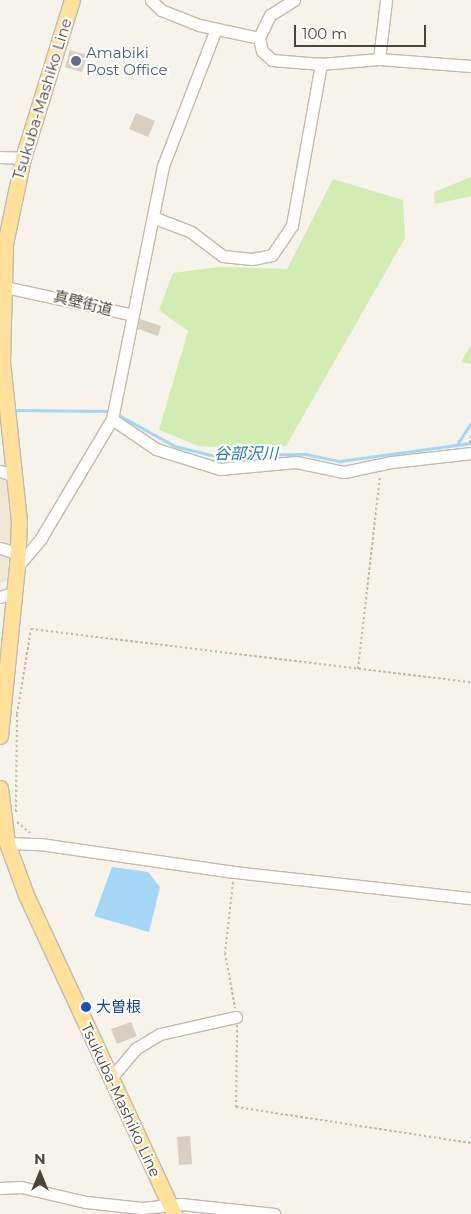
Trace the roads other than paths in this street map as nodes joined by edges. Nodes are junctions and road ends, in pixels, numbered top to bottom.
1 (72, 0) edge
2 (151, 0) edge
3 (294, 0) edge
4 (386, 0) edge
5 (215, 31) junction
6 (259, 38) junction
7 (379, 59) junction
8 (320, 64) junction
9 (471, 66) edge
10 (0, 157) edge
11 (23, 158) junction
12 (154, 218) junction
13 (1, 286) edge
14 (130, 314) junction
15 (113, 414) junction
16 (471, 453) edge
17 (0, 471) edge
18 (15, 476) junction
19 (0, 548) edge
20 (18, 560) junction
21 (15, 592) junction
22 (0, 597) edge
23 (0, 736) edge
24 (0, 788) edge
25 (4, 843) edge
26 (471, 898) edge
27 (236, 1017) road end
28 (111, 1078) junction
29 (0, 1188) edge
30 (172, 1210) edge
31 (274, 1214) edge

1 - 11 main road, Tsukuba-Mashiko Line
2 - 5 street
3 - 6 street
4 - 7 street
5 - 6 street
5 - 12 street
6 - 8 street
7 - 8 street
7 - 9 street
8 - 12 street
10 - 11 street
11 - 13 main road, Tsukuba-Mashiko Line
12 - 14 street
13 - 14 street, 真壁街道
13 - 18 main road, Tsukuba-Mashiko Line
14 - 15 street, 真壁街道
15 - 16 street
15 - 20 street, 真壁街道
17 - 18 street
18 - 20 main road, Tsukuba-Mashiko Line
19 - 20 street
20 - 21 main road, Tsukuba-Mashiko Line
21 - 22 street
21 - 23 main road, Tsukuba-Mashiko Line
24 - 25 main road, Tsukuba-Mashiko Line
25 - 26 street
25 - 28 main road, Tsukuba-Mashiko Line
27 - 28 street
28 - 30 main road, Tsukuba-Mashiko Line
29 - 30 street
30 - 31 street

